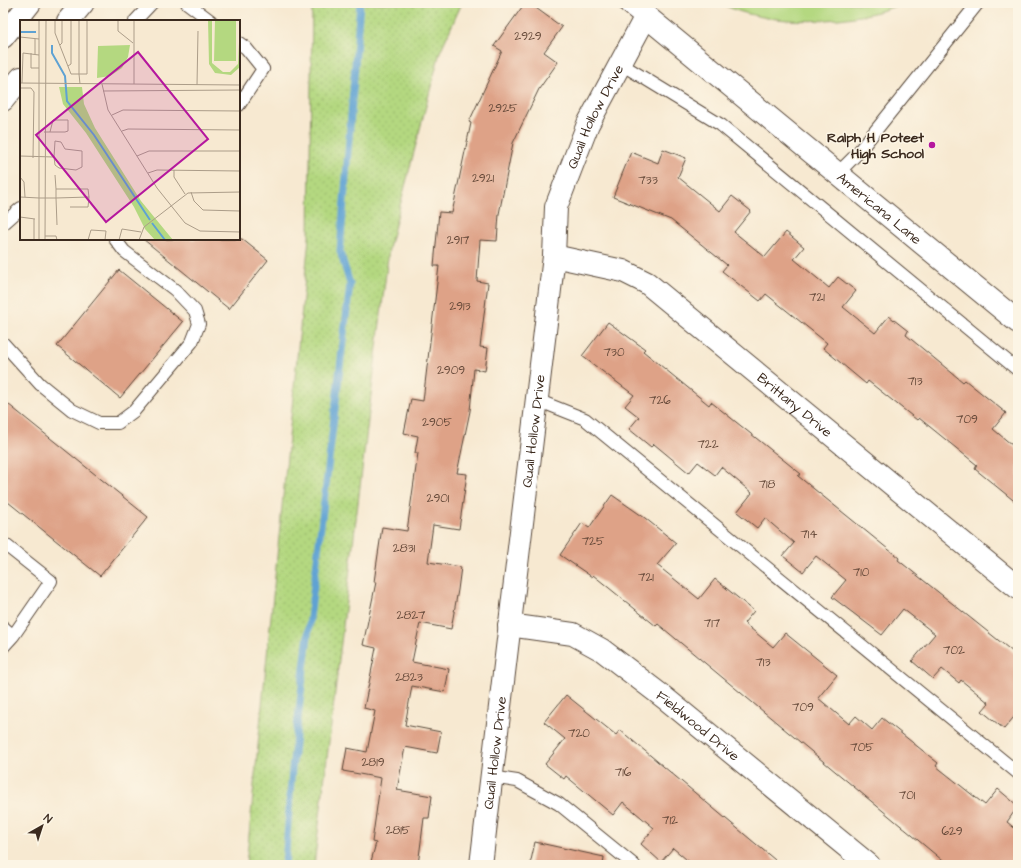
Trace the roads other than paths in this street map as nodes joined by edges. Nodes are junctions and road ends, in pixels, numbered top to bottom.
1 (30, 3) edge
2 (83, 3) edge
3 (152, 3) edge
4 (187, 3) edge
5 (978, 3) edge
6 (638, 10) edge
7 (69, 20) edge
8 (136, 20) edge
9 (209, 20) edge
10 (3, 37) edge
11 (240, 44) edge
12 (621, 64) junction
13 (20, 80) edge
14 (3, 100) edge
15 (240, 104) edge
16 (838, 174) junction
17 (20, 209) edge
18 (3, 224) edge
19 (116, 240) edge
20 (554, 256) junction
21 (1018, 322) edge
22 (3, 343) edge
23 (1018, 370) edge
24 (537, 400) junction
25 (3, 543) edge
26 (1018, 588) edge
27 (509, 625) junction
28 (3, 627) edge
29 (14, 636) junction
30 (3, 646) edge
31 (1018, 773) edge
32 (491, 777) junction
33 (481, 865) edge
34 (634, 865) edge
35 (868, 865) edge

1 - 10 street
2 - 7 street
3 - 8 lane
4 - 9 lane
5 - 16 lane
6 - 12 street, Quail Hollow Drive
6 - 16 street, Americana Lane
11 - 15 lane
12 - 20 street, Quail Hollow Drive
12 - 23 lane
13 - 14 street
16 - 21 street, Americana Lane
17 - 18 lane
19 - 22 lane
20 - 24 street, Quail Hollow Drive
20 - 26 street, Brittany Drive
24 - 27 street, Quail Hollow Drive
24 - 31 lane
25 - 29 lane
27 - 32 street, Quail Hollow Drive
27 - 35 street, Fieldwood Drive
28 - 29 lane
29 - 30 lane
32 - 33 street, Quail Hollow Drive
32 - 34 lane

